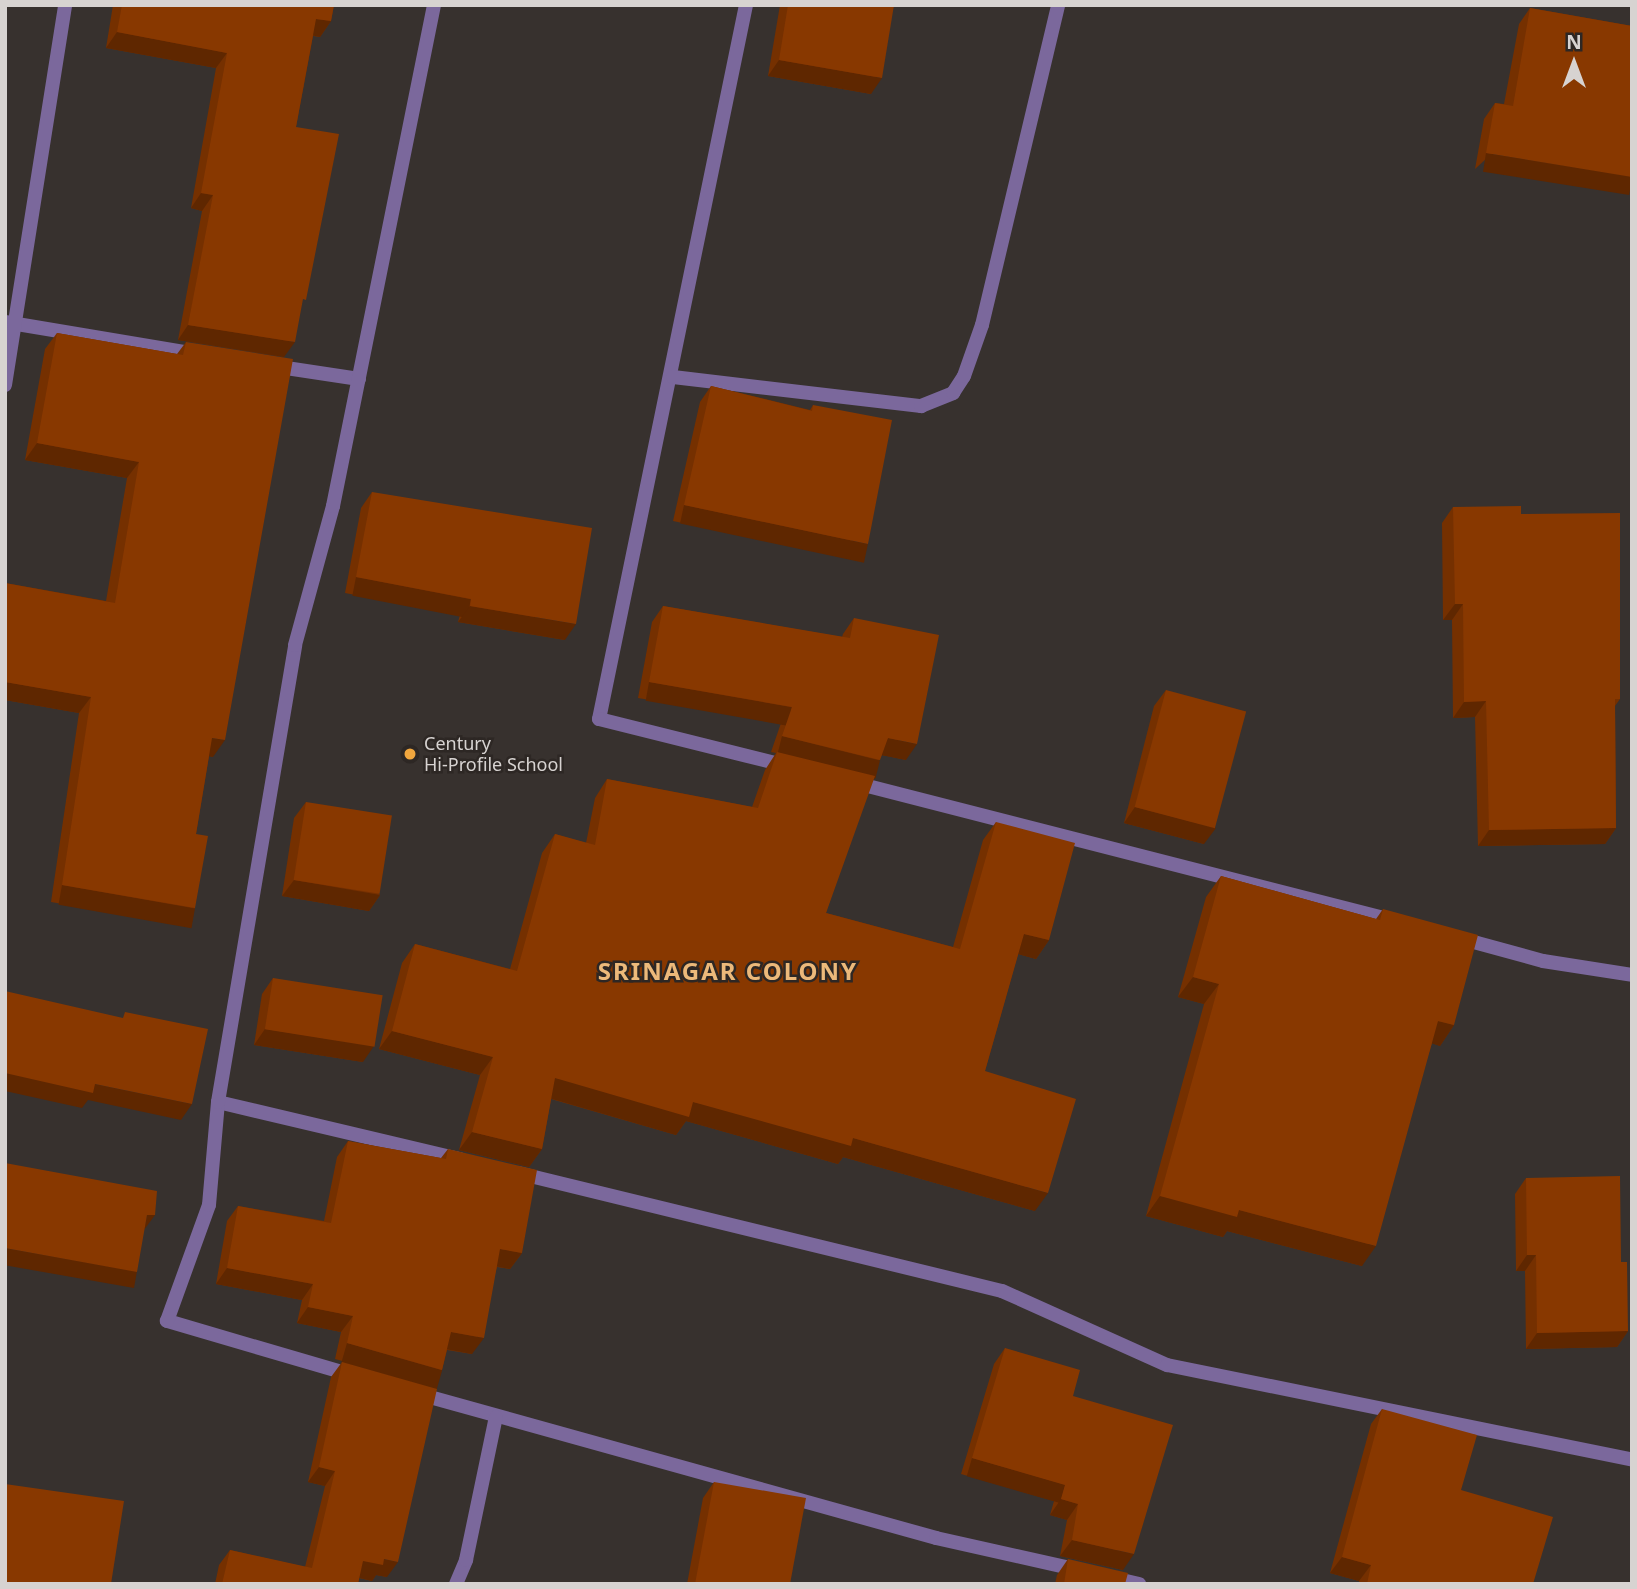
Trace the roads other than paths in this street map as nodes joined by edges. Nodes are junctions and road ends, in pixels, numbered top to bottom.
1 (65, 5) edge
2 (434, 5) edge
3 (746, 5) edge
4 (1058, 5) edge
5 (11, 324) edge
6 (208, 355) edge
7 (263, 364) edge
8 (673, 377) junction
9 (359, 379) junction
10 (5, 385) edge
11 (799, 768) edge
12 (839, 778) edge
13 (1410, 925) edge
14 (1437, 932) edge
15 (1632, 975) edge
16 (219, 1102) junction
17 (470, 1161) edge
18 (496, 1168) edge
19 (365, 1379) edge
20 (404, 1390) edge
21 (496, 1417) junction
22 (1632, 1460) edge
23 (456, 1584) edge
24 (1139, 1584) edge

1 - 5 street
2 - 9 street
3 - 8 street
4 - 8 street
5 - 6 street
5 - 10 street
7 - 9 street
8 - 11 street
9 - 16 street
12 - 13 street
14 - 15 street
16 - 17 street
16 - 19 street
18 - 22 street
20 - 21 street
21 - 23 street
21 - 24 street

